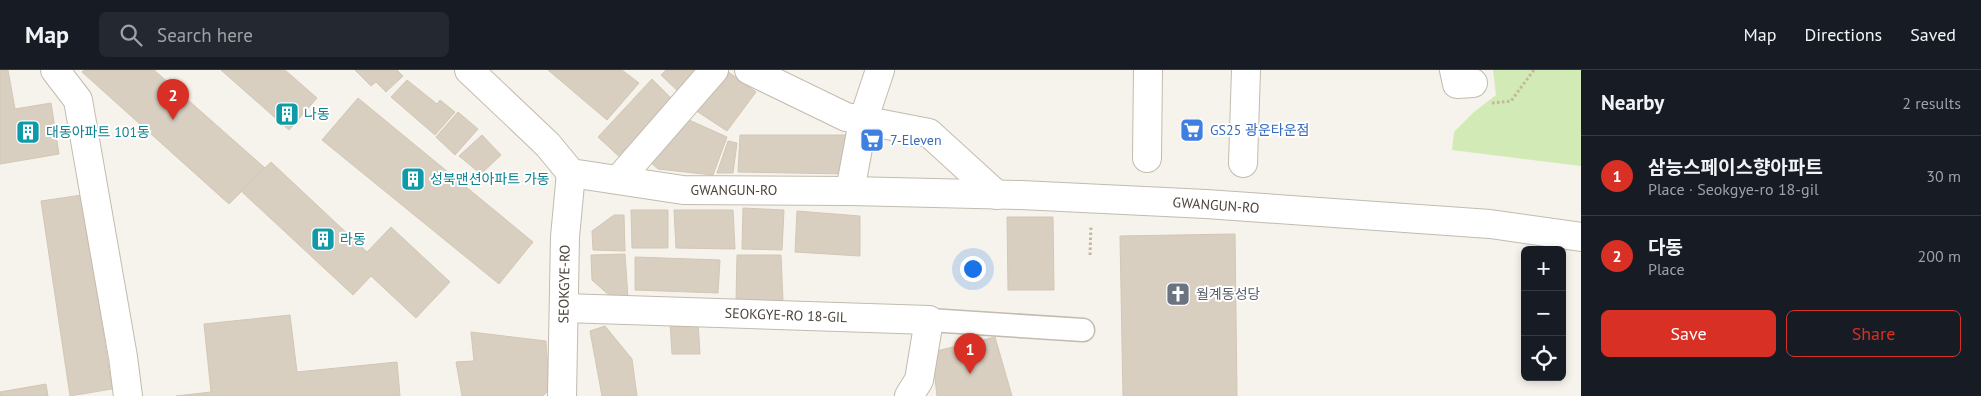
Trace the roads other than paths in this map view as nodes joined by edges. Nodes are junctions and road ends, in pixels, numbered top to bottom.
1 (55, 70) edge
2 (714, 70) edge
3 (749, 70) edge
4 (880, 70) edge
5 (1148, 70) edge
6 (1246, 70) edge
7 (474, 72) edge
8 (864, 121) junction
9 (1147, 158) dead end
10 (1243, 162) dead end
11 (572, 173) junction
12 (619, 179) junction
13 (850, 191) junction
14 (998, 195) junction
15 (1581, 237) edge
16 (564, 308) junction
17 (929, 320) junction
18 (1083, 330) dead end
19 (128, 396) edge
20 (562, 396) edge
21 (909, 396) edge

1 - 19 street
2 - 12 street
3 - 8 street
4 - 8 street
5 - 9 street
6 - 10 street
7 - 11 street
8 - 13 street
8 - 14 street
11 - 12 street, GWANGUN-RO
11 - 16 street, SEOKGYE-RO
12 - 13 street, GWANGUN-RO
13 - 14 street, GWANGUN-RO
14 - 15 street, GWANGUN-RO
16 - 17 street, SEOKGYE-RO 18-GIL
16 - 20 street, SEOKGYE-RO
17 - 18 street
17 - 21 street

